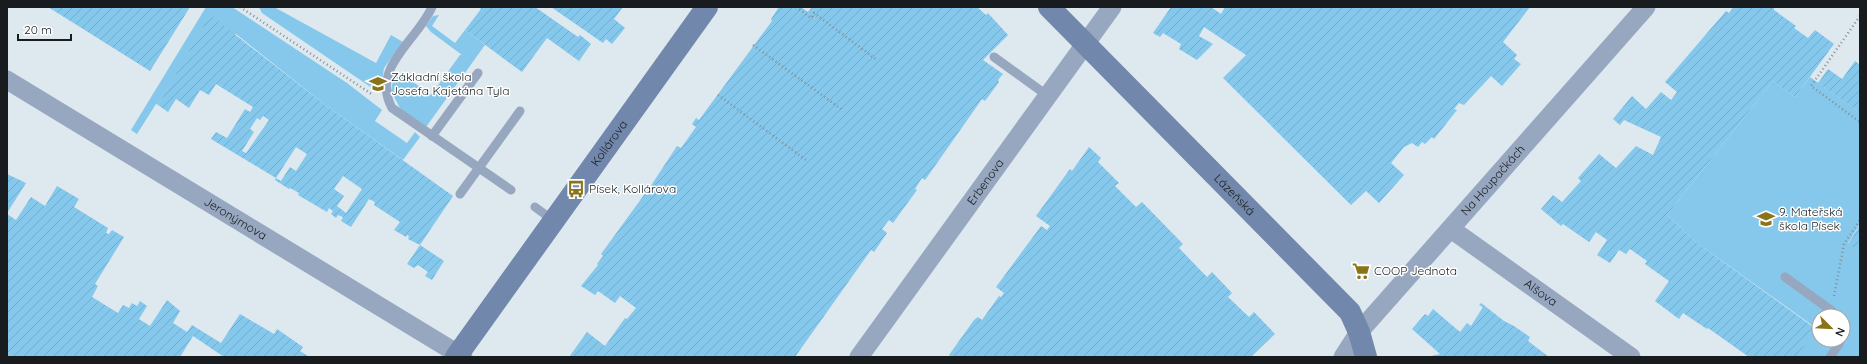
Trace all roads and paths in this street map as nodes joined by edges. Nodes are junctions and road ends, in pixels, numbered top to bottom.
1 (240, 7) edge
2 (250, 7) edge
3 (432, 7) edge
4 (706, 7) edge
5 (796, 7) edge
6 (1049, 7) edge
7 (1112, 7) edge
8 (1646, 7) edge
9 (247, 12) junction
10 (1860, 16) edge
11 (1086, 44) junction
12 (754, 45) dead end
13 (994, 58) dead end
14 (877, 60) dead end
15 (478, 73) dead end
16 (7, 80) edge
17 (718, 95) dead end
18 (1048, 96) junction
19 (392, 108) junction
20 (841, 109) dead end
21 (520, 111) dead end
22 (1860, 122) edge
23 (432, 136) junction
24 (806, 160) dead end
25 (478, 169) junction
26 (510, 190) dead end
27 (460, 194) dead end
28 (535, 207) dead end
29 (1860, 220) edge
30 (554, 221) junction
31 (1451, 229) junction
32 (1785, 277) dead end
33 (1826, 308) edge
34 (1834, 308) edge
35 (1359, 332) junction
36 (1837, 348) edge
37 (459, 356) edge
38 (859, 357) edge
39 (1343, 357) edge
40 (1366, 357) edge
41 (1631, 357) edge
42 (1830, 357) edge

1 - 9 path
2 - 9 path
3 - 19 lane
4 - 30 street, Kollárova
5 - 14 path
6 - 11 street, Lázeňská
7 - 11 street, Erbenova
8 - 31 street, Na Houpačkách
9 - 19 path
10 - 22 path
11 - 18 street, Erbenova
11 - 35 street, Lázeňská
12 - 20 path
13 - 18 lane
15 - 23 lane
16 - 37 street, Jeronýmova
17 - 24 path
18 - 38 street, Erbenova
19 - 23 lane
21 - 25 lane
23 - 25 lane
25 - 26 lane
25 - 27 lane
28 - 30 lane
29 - 34 path
30 - 37 street, Kollárova
31 - 35 street, Na Houpačkách
31 - 41 street, Alšova
32 - 33 lane
35 - 39 street, Na Houpačkách
35 - 40 street, Lázeňská
36 - 42 lane

